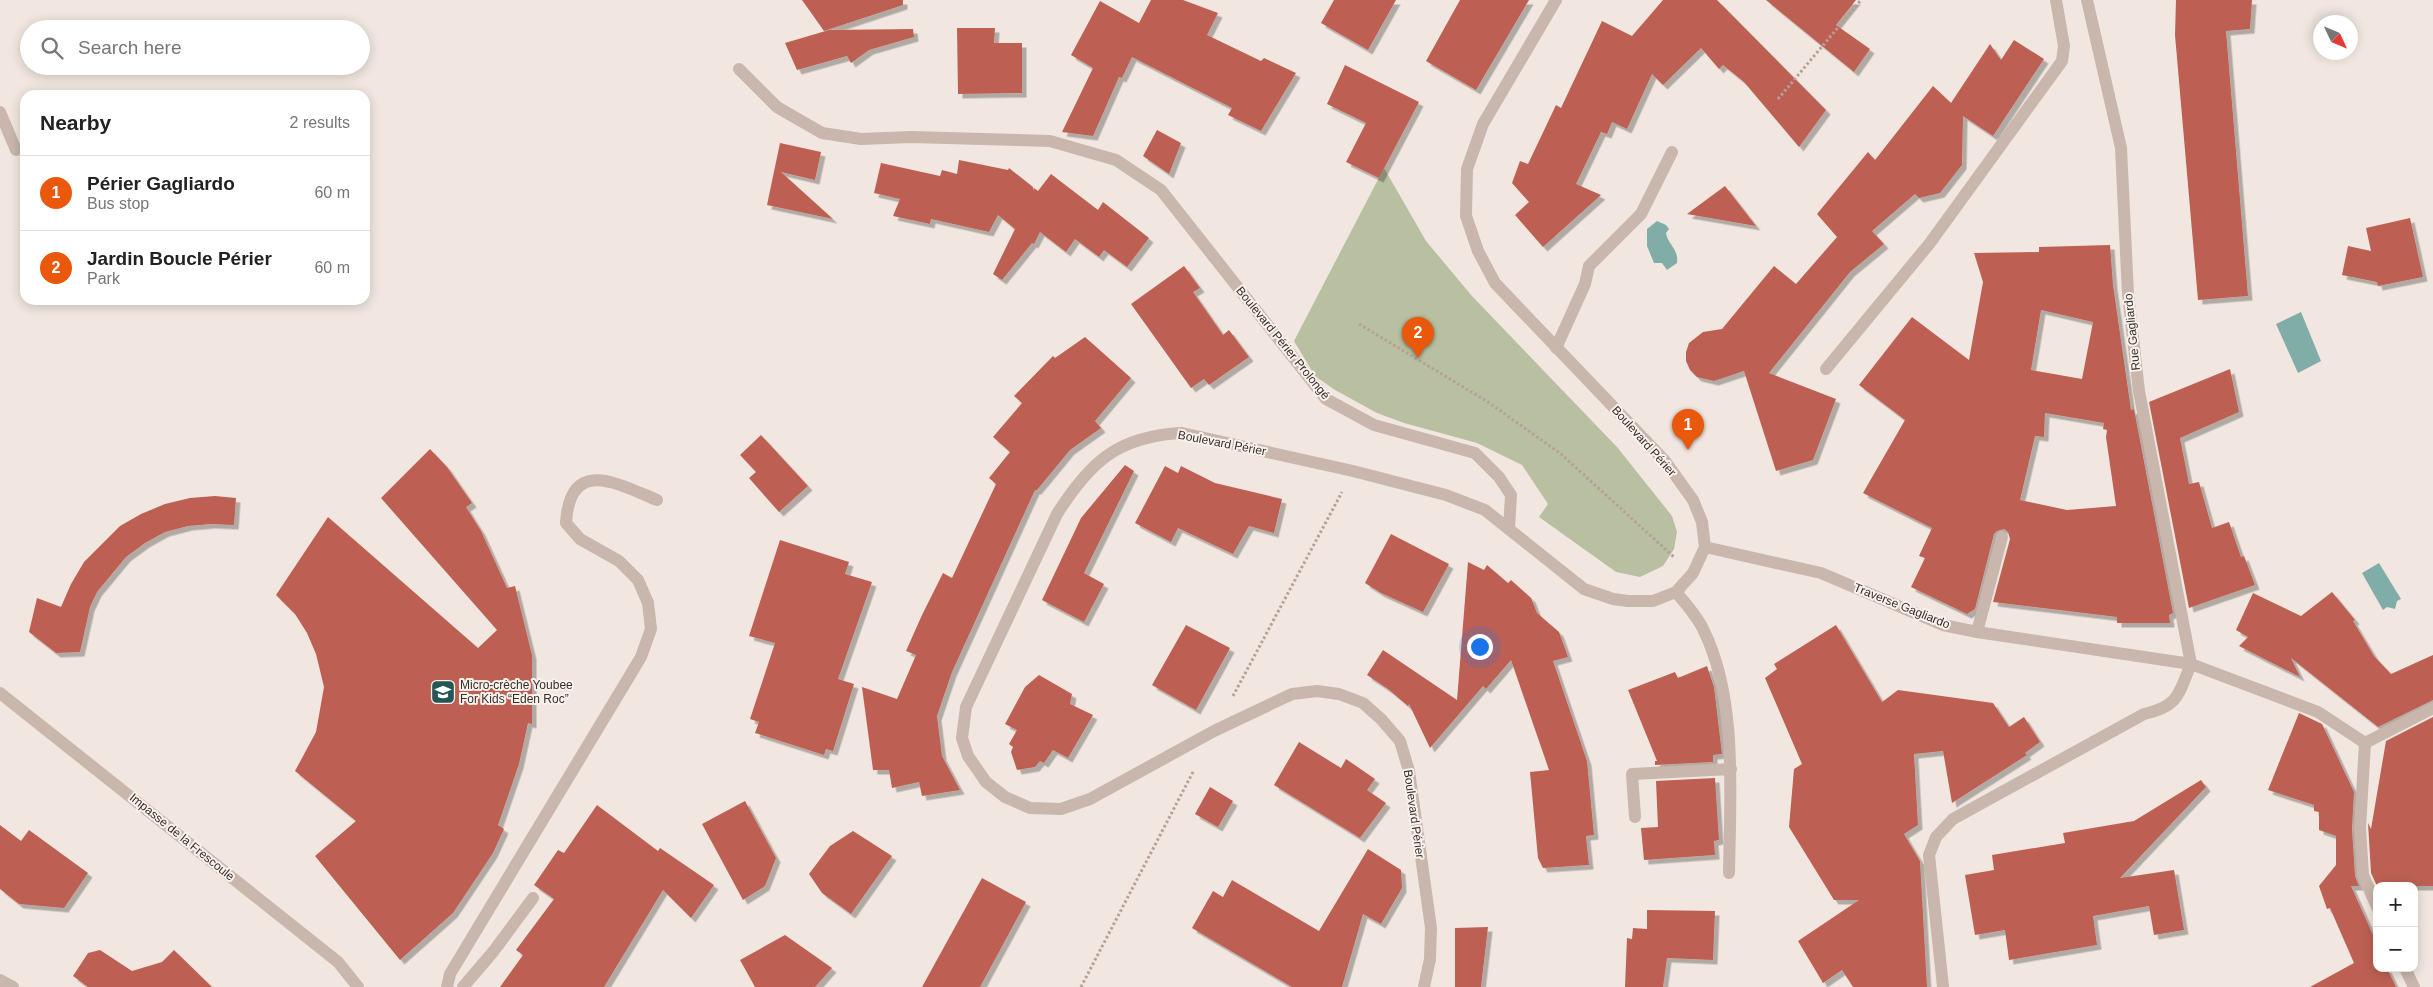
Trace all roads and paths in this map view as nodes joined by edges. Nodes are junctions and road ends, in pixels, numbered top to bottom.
1 (1556, 0) edge
2 (1862, 0) edge
3 (2056, 0) edge
4 (2087, 0) edge
5 (739, 69) dead end
6 (1778, 99) dead end
7 (0, 112) edge
8 (16, 150) dead end
9 (1672, 152) dead end
10 (1359, 324) dead end
11 (1556, 348) junction
12 (1826, 369) dead end
13 (657, 500) dead end
14 (1508, 529) junction
15 (2002, 537) dead end
16 (1705, 547) junction
17 (1693, 573) junction
18 (1676, 592) junction
19 (1977, 632) junction
20 (2191, 664) junction
21 (0, 692) edge
22 (2433, 708) edge
23 (2366, 743) junction
24 (1730, 769) junction
25 (1635, 817) dead end
26 (1730, 873) dead end
27 (533, 898) dead end
28 (2373, 898) edge
29 (2407, 972) edge
30 (0, 980) edge
31 (13, 987) edge
32 (358, 987) edge
33 (447, 987) edge
34 (463, 987) edge
35 (1424, 987) edge
36 (1943, 987) edge
37 (2414, 987) edge

1 - 11 street, Boulevard Périer
2 - 6 path
3 - 12 street
4 - 20 street, Rue Gagliardo
5 - 14 street, Boulevard Périer Prolongé
7 - 8 street
9 - 11 street
10 - 17 path
11 - 16 street, Boulevard Périer
13 - 33 street
14 - 18 street, Boulevard Périer
14 - 35 street, Boulevard Périer
15 - 19 street
16 - 17 street, Boulevard Périer
16 - 19 street, Traverse Gagliardo
17 - 18 street, Boulevard Périer
18 - 24 street
19 - 20 street, Traverse Gagliardo
20 - 23 street, Traverse Gagliardo
20 - 36 street
21 - 32 street, Impasse de la Frescoule
22 - 23 street
23 - 28 street
24 - 25 street
24 - 26 street
27 - 34 street
29 - 37 street
30 - 31 street

